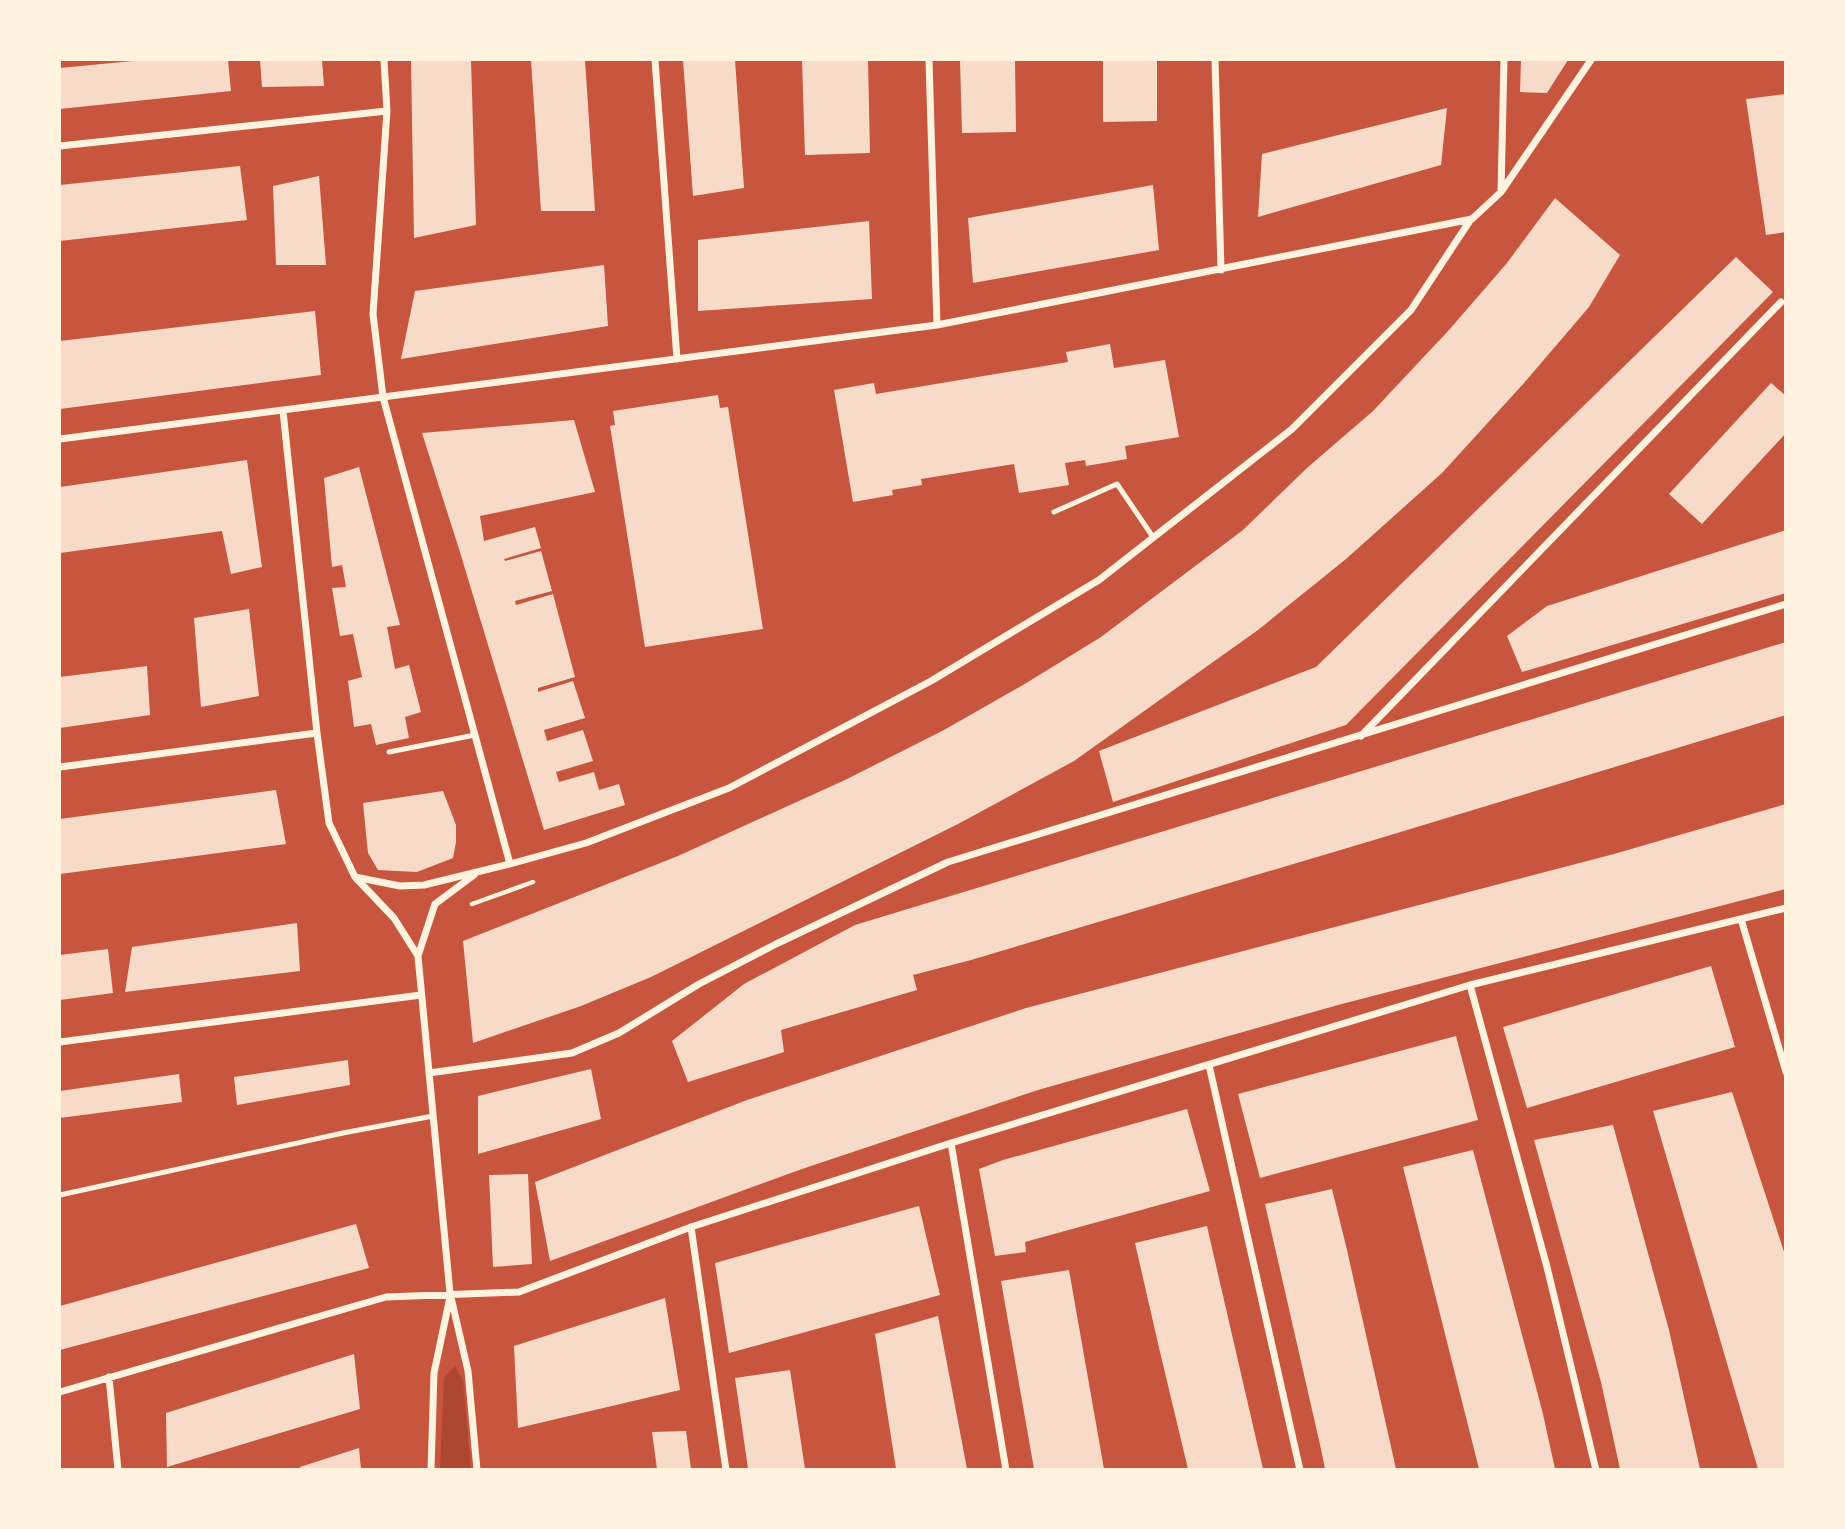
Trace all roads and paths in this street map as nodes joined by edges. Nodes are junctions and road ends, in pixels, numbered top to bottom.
1 (384, 60) edge
2 (655, 60) edge
3 (929, 60) edge
4 (1215, 60) edge
5 (1504, 60) edge
6 (1591, 60) edge
7 (387, 111) junction
8 (60, 146) edge
9 (1501, 192) junction
10 (1472, 219) junction
11 (1221, 270) junction
12 (1782, 302) dead end
13 (937, 325) junction
14 (677, 359) junction
15 (383, 397) junction
16 (283, 411) junction
17 (60, 439) edge
18 (1054, 512) dead end
19 (1153, 537) junction
20 (1786, 604) edge
21 (317, 733) junction
22 (475, 735) junction
23 (1360, 737) junction
24 (389, 752) dead end
25 (60, 767) edge
26 (557, 851) junction
27 (510, 864) junction
28 (478, 872) junction
29 (355, 877) junction
30 (468, 906) dead end
31 (1786, 908) edge
32 (1741, 919) junction
33 (418, 956) junction
34 (1470, 985) junction
35 (421, 995) junction
36 (60, 1042) edge
37 (1209, 1065) junction
38 (1786, 1072) edge
39 (429, 1073) junction
40 (433, 1116) junction
41 (951, 1143) junction
42 (60, 1195) edge
43 (691, 1227) junction
44 (450, 1293) junction
45 (109, 1377) junction
46 (60, 1392) edge
47 (118, 1469) edge
48 (431, 1469) edge
49 (477, 1469) edge
50 (726, 1469) edge
51 (1006, 1469) edge
52 (1300, 1469) edge
53 (1596, 1469) edge

1 - 7 street
2 - 14 street
3 - 13 street
4 - 11 street
5 - 9 street
6 - 9 street
7 - 8 street
7 - 15 street
9 - 10 street
10 - 11 street
10 - 19 street
11 - 13 street
12 - 23 street
13 - 14 street
14 - 15 street
15 - 16 street
15 - 22 street
16 - 17 street
16 - 21 street
18 - 19 lane
19 - 26 street
20 - 23 street
21 - 25 street
21 - 29 street
22 - 24 lane
22 - 27 street
23 - 39 street
26 - 27 street
26 - 30 path
27 - 28 street
28 - 29 street
28 - 33 street
29 - 33 street
31 - 32 street
32 - 34 street
32 - 38 street
33 - 35 street
34 - 37 street
34 - 53 street
35 - 36 street
35 - 39 street
37 - 41 street
37 - 52 street
39 - 40 street
40 - 42 lane
40 - 44 street
41 - 43 street
41 - 51 street
43 - 44 street
43 - 50 street
44 - 45 street
44 - 48 street
44 - 49 street
45 - 46 street
45 - 47 street

